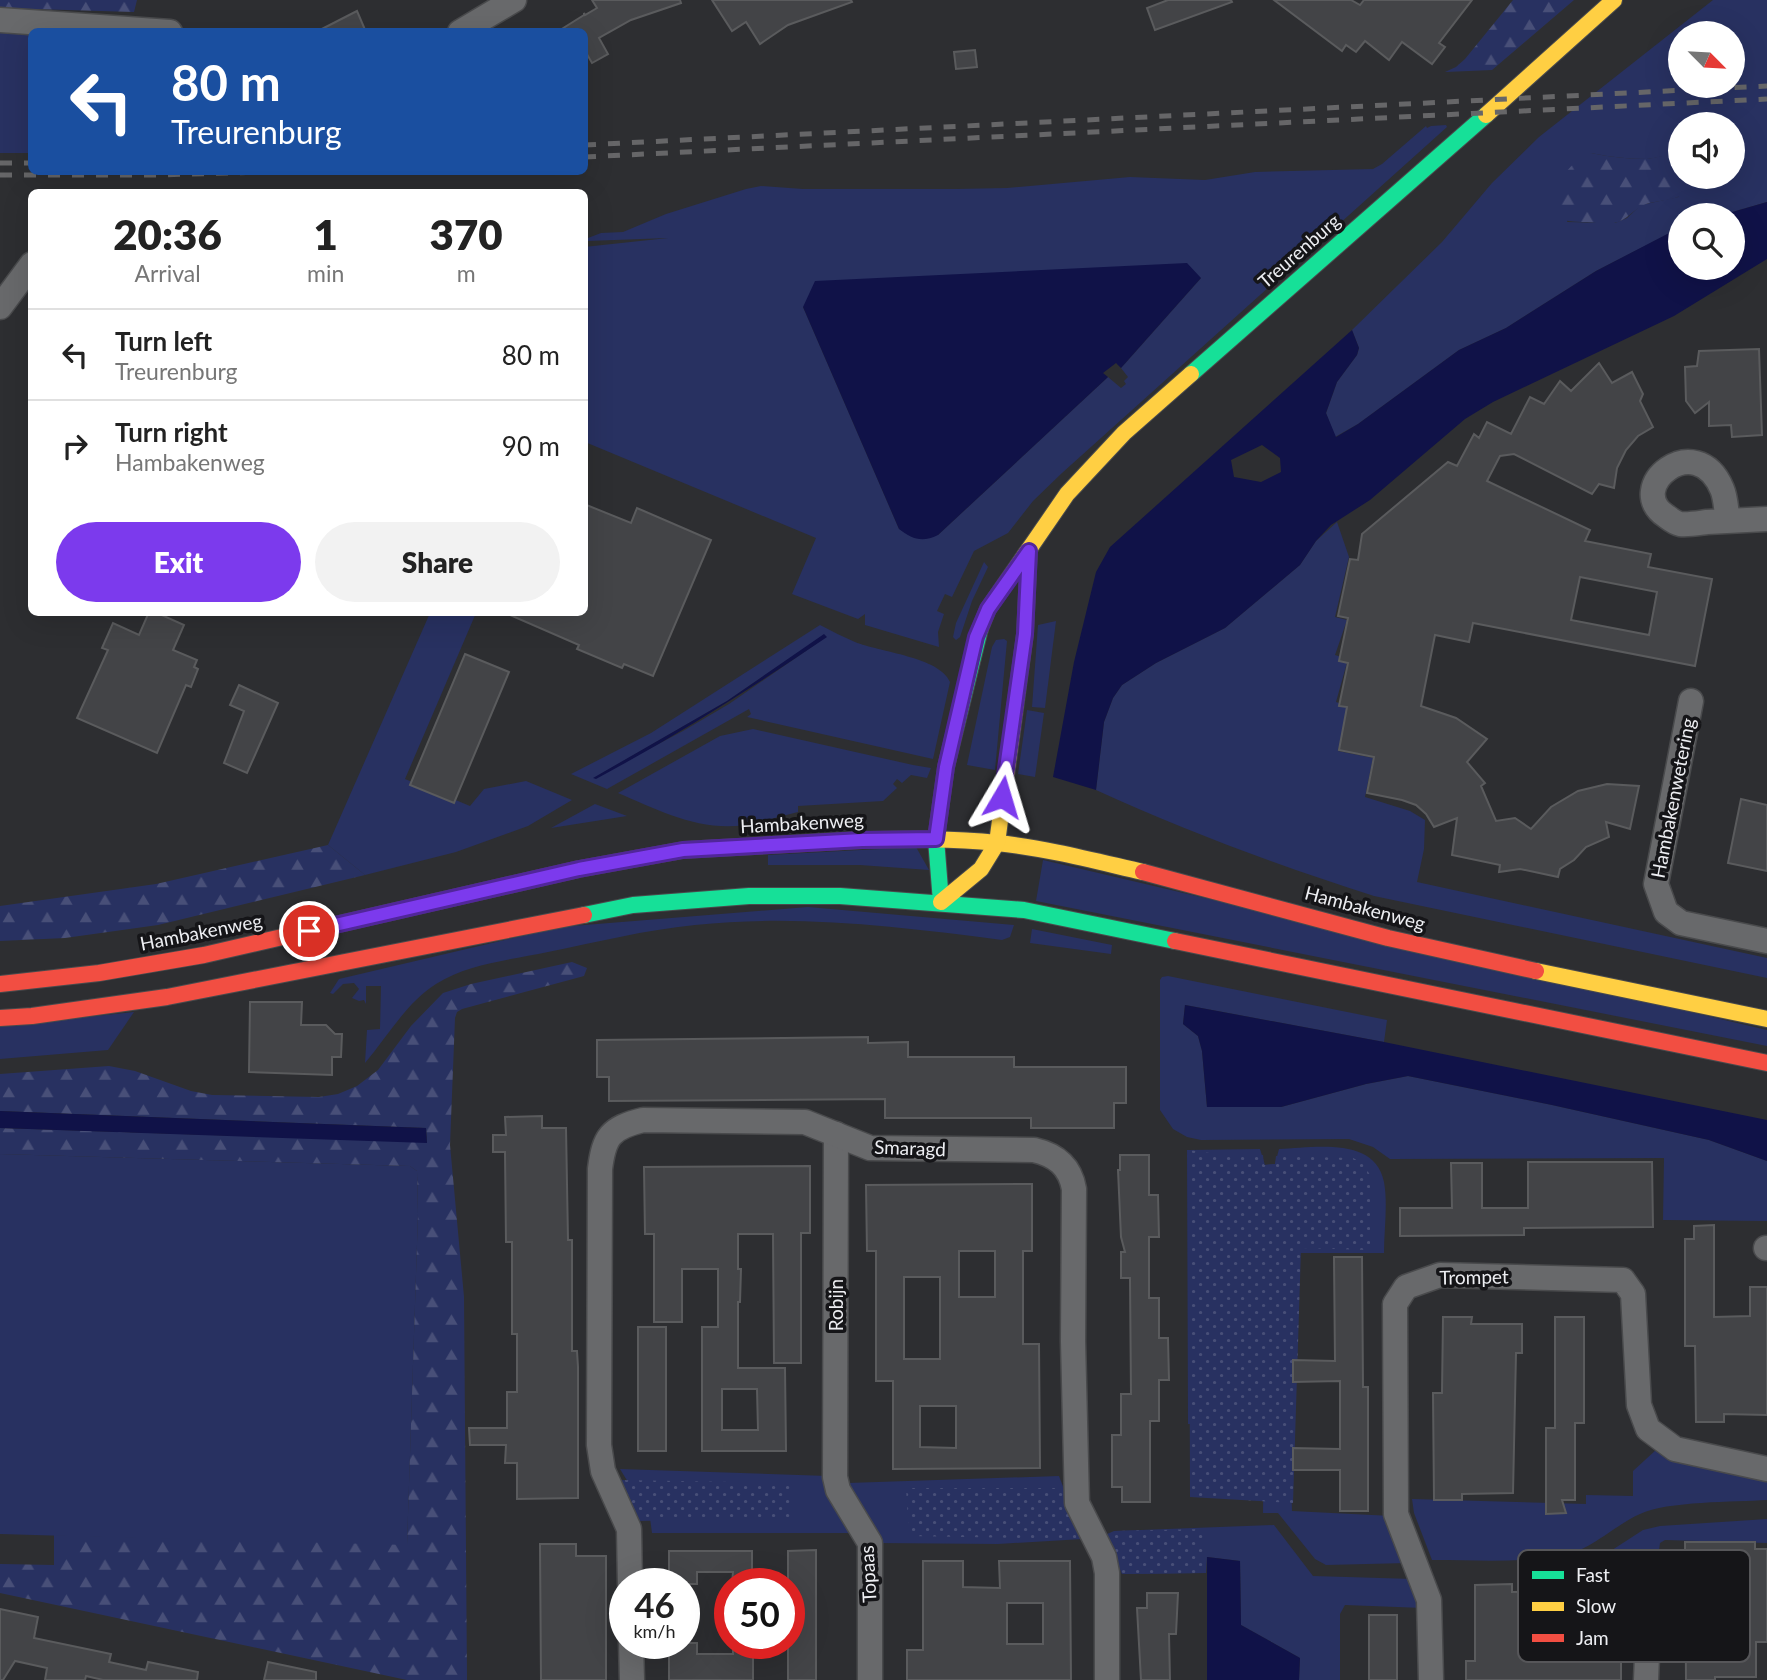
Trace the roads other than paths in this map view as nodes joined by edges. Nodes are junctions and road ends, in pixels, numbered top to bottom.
1 (514, 0) edge
2 (1614, 0) edge
3 (0, 20) edge
4 (113, 28) edge
5 (467, 28) edge
6 (28, 269) edge
7 (0, 307) edge
8 (1767, 519) edge
9 (1728, 521) dead end
10 (1029, 551) junction
11 (1691, 701) dead end
12 (936, 839) junction
13 (997, 843) junction
14 (942, 902) junction
15 (1767, 941) edge
16 (0, 984) edge
17 (0, 1018) edge
18 (1767, 1019) edge
19 (1767, 1063) edge
20 (836, 1134) junction
21 (1767, 1469) edge
22 (835, 1477) joint
23 (630, 1568) edge
24 (631, 1659) edge
25 (1647, 1662) edge
26 (632, 1680) edge
27 (870, 1680) edge
28 (1107, 1680) edge
29 (1431, 1680) edge
30 (1646, 1680) edge

1 - 5 street
2 - 10 main road, Treurenburg
3 - 4 street
6 - 7 street
8 - 9 street
10 - 12 main road, Treurenburg
10 - 13 main road
11 - 15 street, Hambakenwetering
12 - 13 main road, Hambakenweg
12 - 14 main road, Treurenburg
12 - 16 main road, Hambakenweg
13 - 14 main road
13 - 18 main road, Hambakenweg
14 - 17 main road
14 - 19 main road
20 - 22 street, Robijn
20 - 23 street, Smaragd
20 - 28 street, Smaragd
21 - 29 street, Trompet
22 - 27 street, Topaas
24 - 26 street
25 - 30 street

